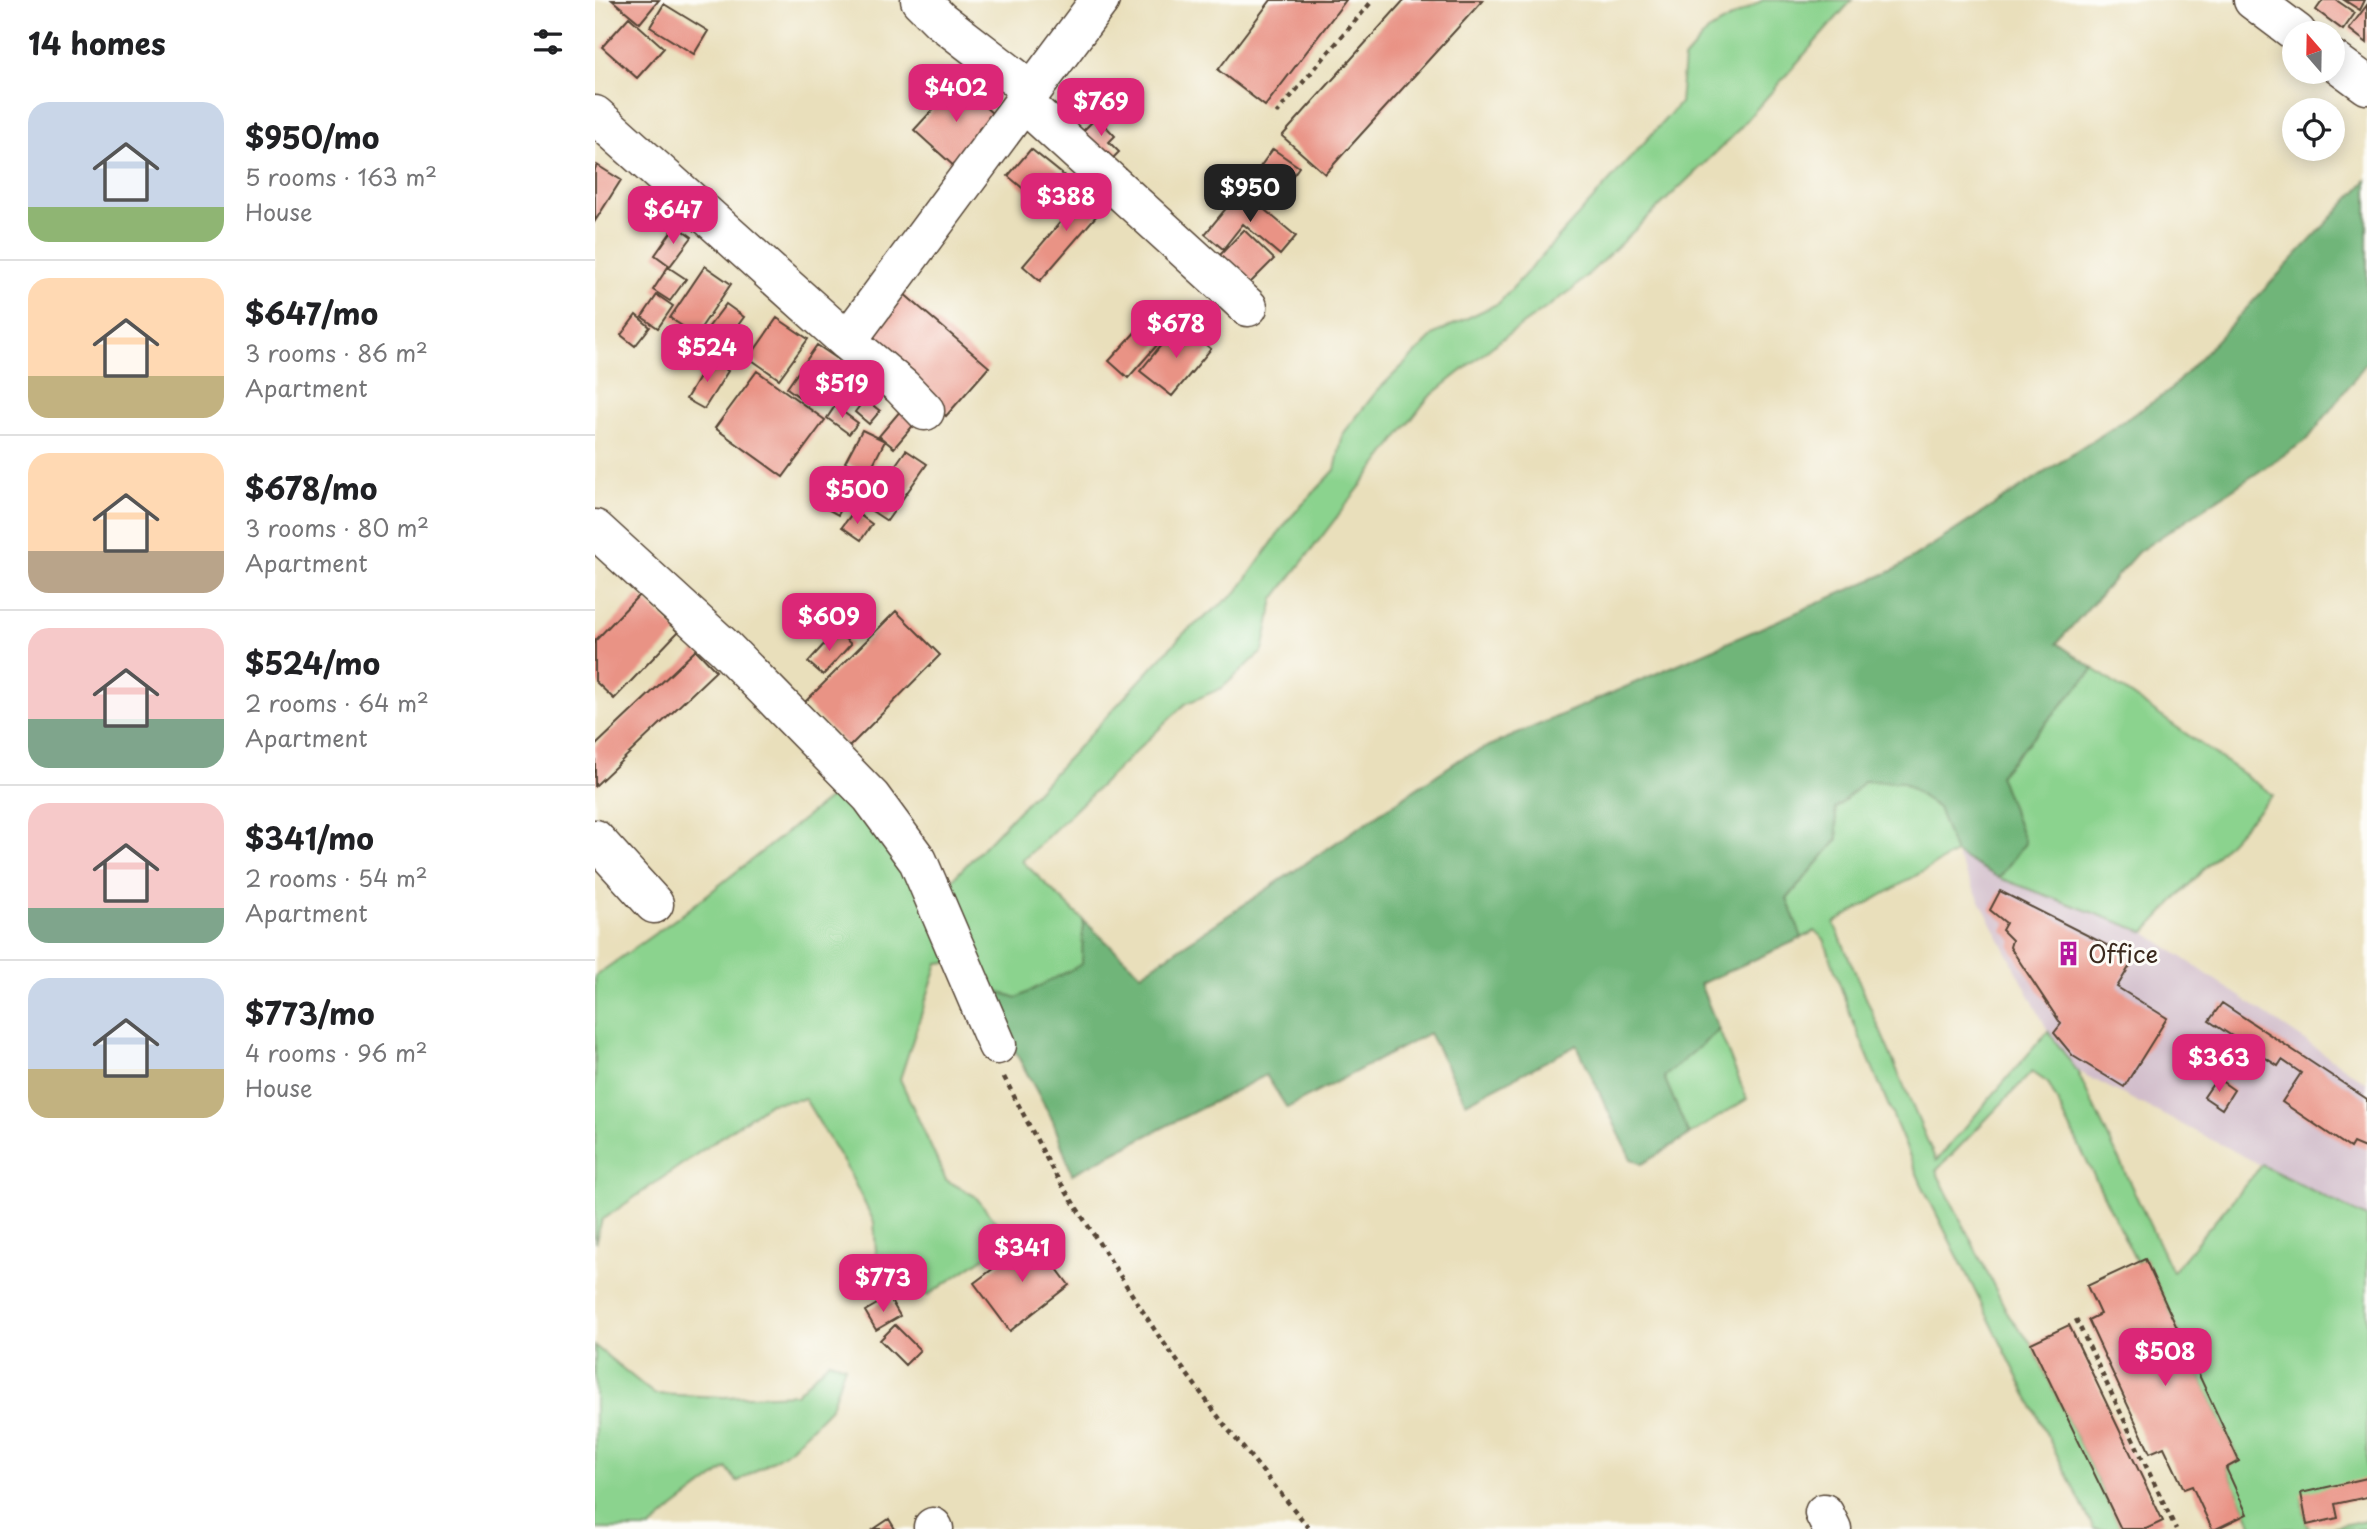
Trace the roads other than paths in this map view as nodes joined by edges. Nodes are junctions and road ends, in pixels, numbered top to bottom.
1 (920, 0) edge
2 (1100, 0) edge
3 (2253, 0) edge
4 (2282, 22) edge
5 (2345, 69) edge
6 (2367, 86) edge
7 (1027, 97) junction
8 (595, 115) edge
9 (1248, 307) dead end
10 (847, 341) junction
11 (925, 411) dead end
12 (595, 529) edge
13 (595, 839) edge
14 (654, 904) dead end
15 (997, 1055) road end

1 - 7 street
2 - 7 street
3 - 4 street
5 - 6 street
7 - 9 street
7 - 10 street
8 - 10 street
10 - 11 street
12 - 15 street
13 - 14 street

